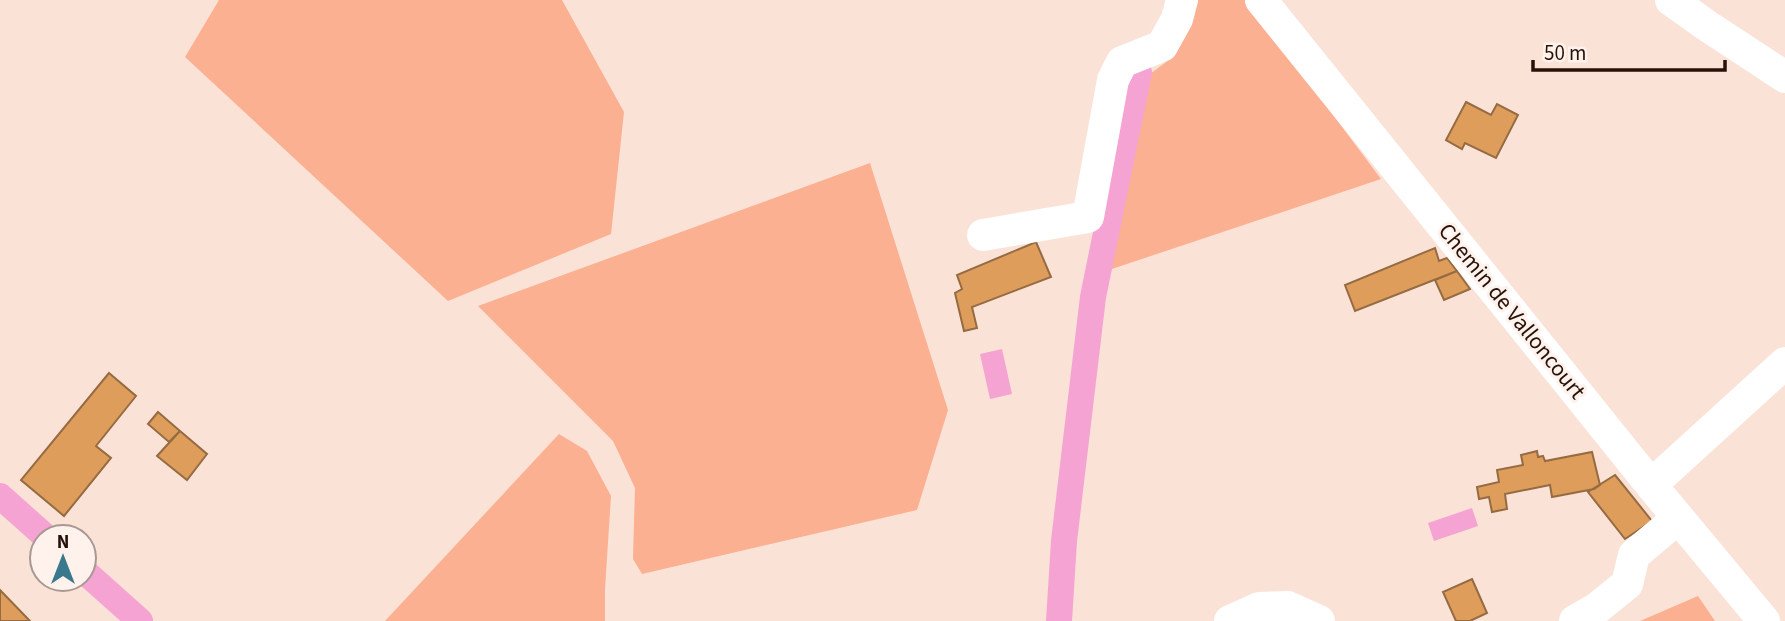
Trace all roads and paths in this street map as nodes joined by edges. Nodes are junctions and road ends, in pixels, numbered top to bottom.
1 (1182, 0) edge
2 (1261, 0) edge
3 (1671, 0) edge
4 (1785, 77) edge
5 (983, 235) dead end
6 (1785, 363) edge
7 (1651, 485) junction
8 (1678, 518) junction
9 (1230, 621) edge
10 (1319, 621) edge
11 (1575, 621) edge
12 (1764, 621) edge

1 - 5 street
2 - 7 street, Chemin de Valloncourt
3 - 4 street
6 - 7 street
7 - 8 street, Chemin de Valloncourt
8 - 11 street
8 - 12 street, Chemin de Valloncourt
9 - 10 street

